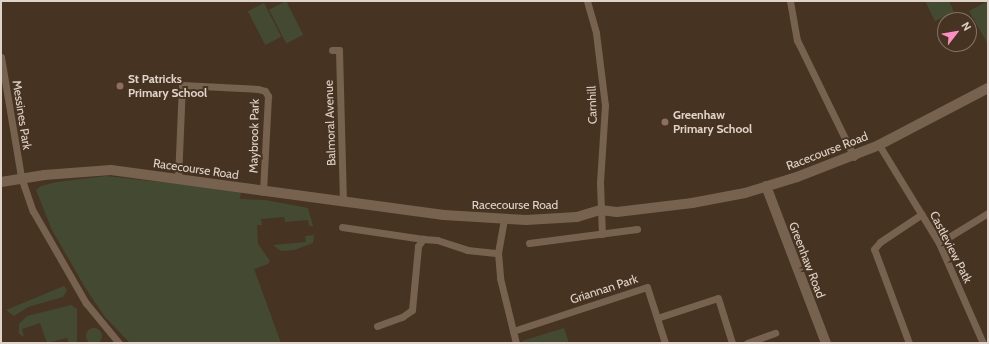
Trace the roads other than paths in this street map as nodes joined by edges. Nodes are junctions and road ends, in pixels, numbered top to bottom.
1 (587, 1) edge
2 (790, 1) edge
3 (332, 50) dead end
4 (1, 57) edge
5 (988, 88) edge
6 (879, 145) junction
7 (854, 157) junction
8 (21, 177) junction
9 (178, 179) junction
10 (1, 182) edge
11 (766, 186) junction
12 (263, 192) junction
13 (343, 202) junction
14 (600, 210) junction
15 (988, 213) edge
16 (922, 214) junction
17 (504, 219) junction
18 (342, 227) dead end
19 (638, 229) dead end
20 (602, 234) junction
21 (423, 239) junction
22 (529, 243) dead end
23 (940, 244) junction
24 (498, 253) junction
25 (657, 318) junction
26 (377, 326) dead end
27 (513, 332) junction
28 (775, 333) dead end
29 (119, 343) edge
30 (516, 343) edge
31 (665, 343) edge
32 (732, 343) edge
33 (746, 343) edge
34 (826, 343) edge
35 (909, 343) edge
36 (983, 343) edge

1 - 14 street, Carnhill
2 - 7 street
3 - 13 street, Balmoral Avenue
4 - 8 street, Messines Park
5 - 6 main road, Racecourse Road
6 - 7 main road, Racecourse Road
6 - 16 street, Castleview Patk
7 - 11 main road, Racecourse Road
8 - 9 main road, Racecourse Road
8 - 10 main road, Racecourse Road
8 - 29 street
9 - 12 main road, Racecourse Road
9 - 12 street, Maybrook Park
11 - 14 main road, Racecourse Road
11 - 34 main road, Greenhaw Road
12 - 13 main road, Racecourse Road
13 - 17 main road, Racecourse Road
14 - 17 main road, Racecourse Road
14 - 20 street, Carnhill
15 - 23 street
16 - 23 street, Castleview Patk
16 - 35 street
17 - 24 street
18 - 21 street
19 - 20 street
20 - 22 street
21 - 24 street
21 - 26 street
23 - 36 street, Castleview Patk
24 - 27 street
25 - 27 street, Griannan Park
25 - 31 street, Griannan Park
25 - 32 street
27 - 30 street
28 - 33 street

